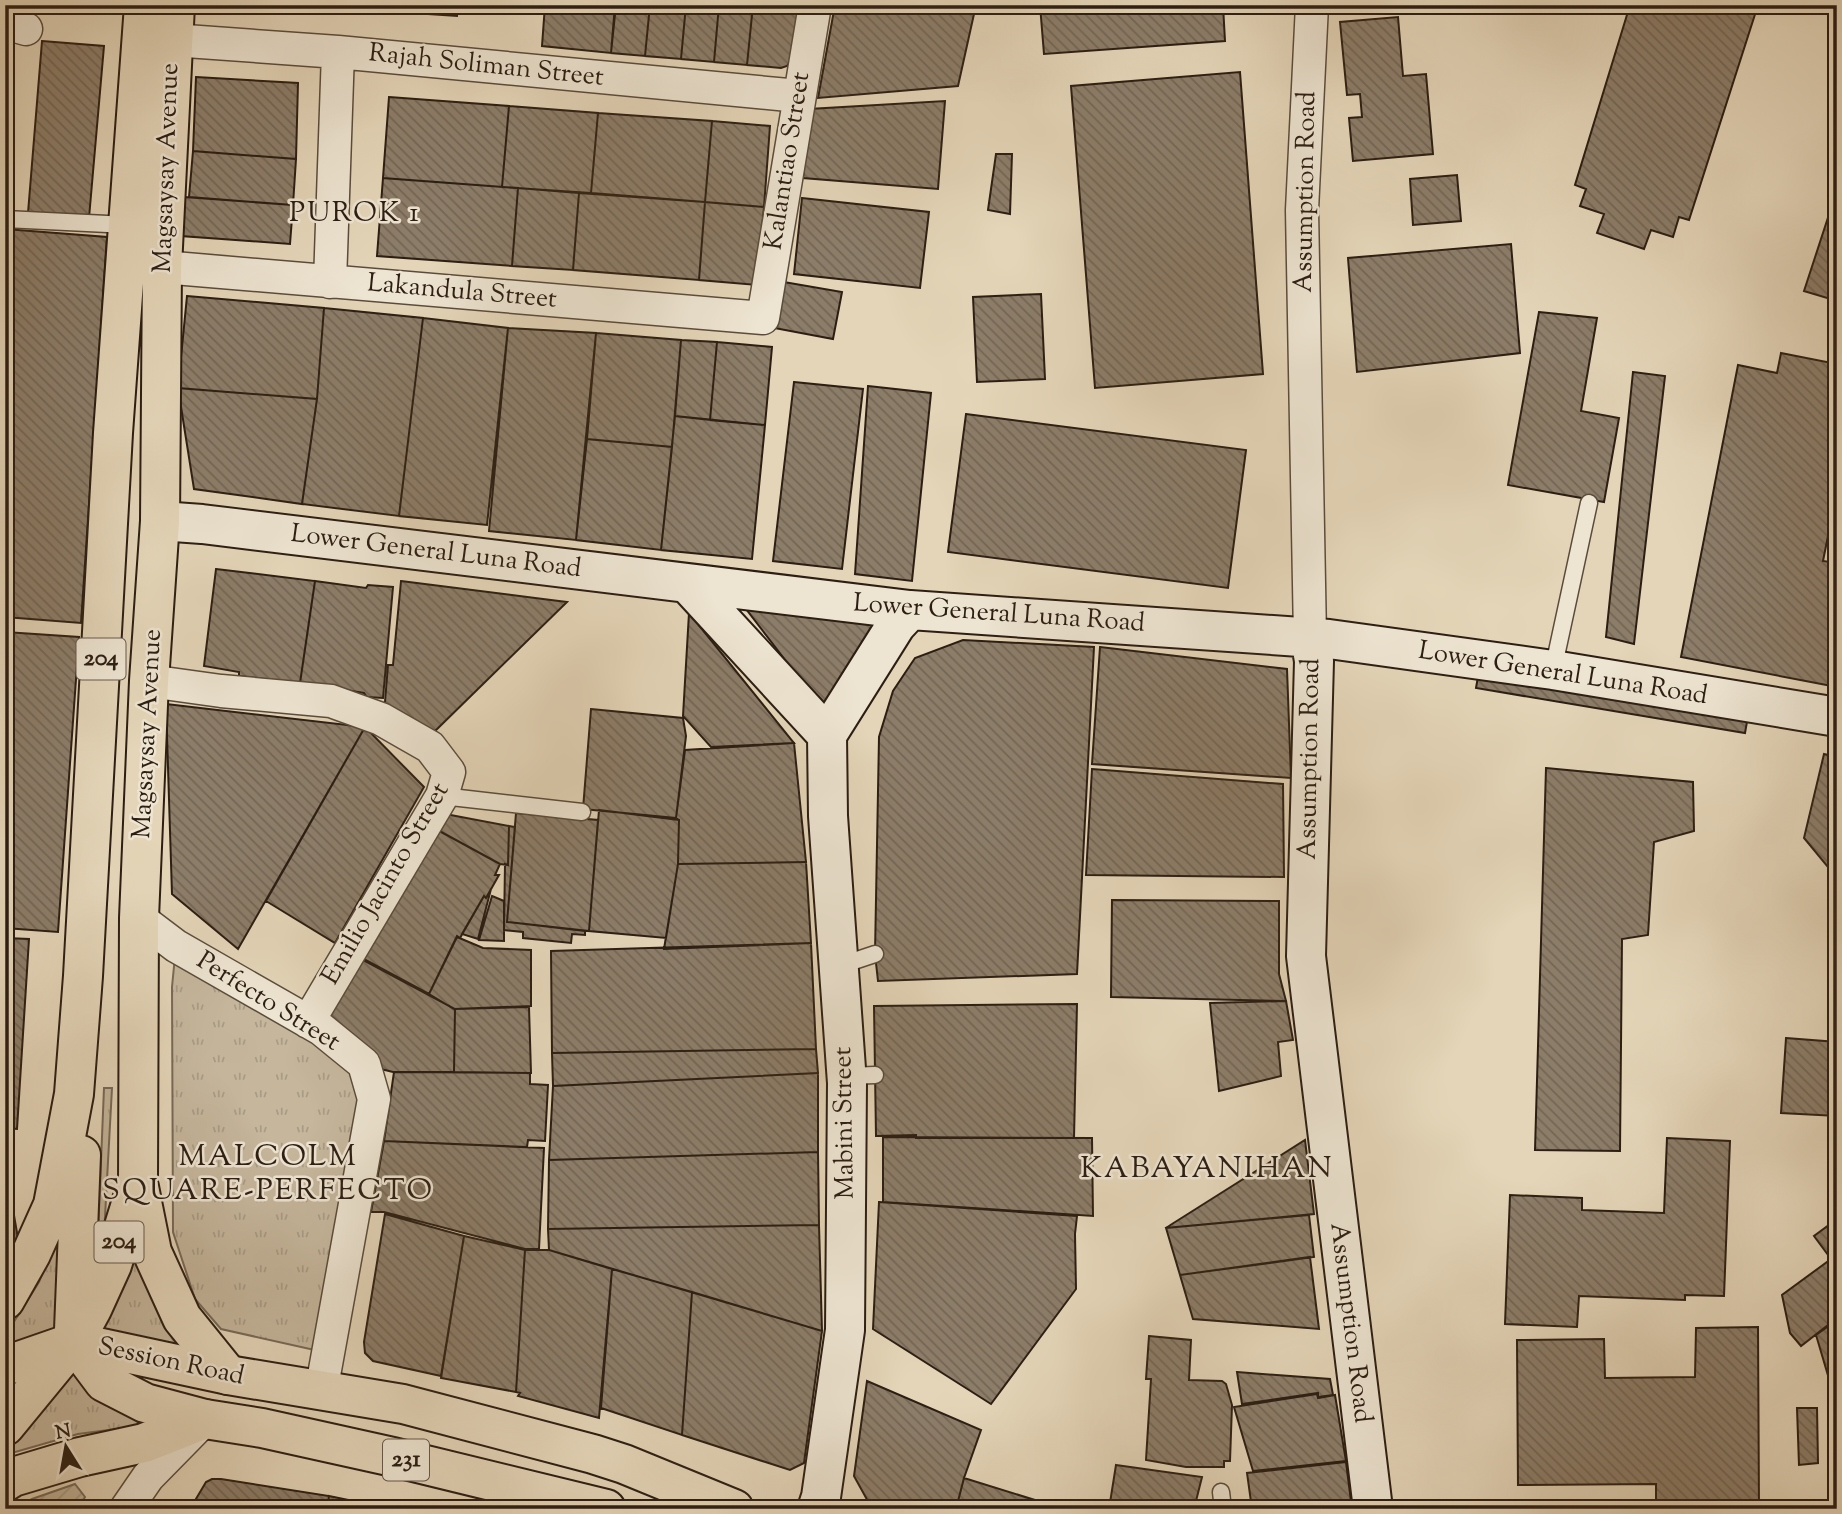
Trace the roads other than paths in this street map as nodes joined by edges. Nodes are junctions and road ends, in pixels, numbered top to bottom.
1 (144, 5) edge
2 (815, 5) edge
3 (1312, 5) edge
4 (174, 23) edge
5 (338, 52) junction
6 (799, 96) junction
7 (5, 219) edge
8 (128, 225) junction
9 (162, 267) junction
10 (330, 282) junction
11 (762, 318) joint
12 (1589, 503) dead end
13 (160, 521) junction
14 (688, 584) junction
15 (910, 610) junction
16 (1320, 638) junction
17 (1553, 670) junction
18 (149, 681) junction
19 (1837, 717) edge
20 (827, 736) junction
21 (442, 796) junction
22 (582, 812) dead end
23 (139, 918) junction
24 (875, 954) dead end
25 (839, 967) junction
26 (308, 1022) junction
27 (74, 1094) junction
28 (138, 1181) junction
29 (5, 1300) edge
30 (74, 1342) junction
31 (5, 1366) edge
32 (228, 1375) junction
33 (321, 1392) junction
34 (205, 1419) junction
35 (5, 1426) edge
36 (5, 1482) edge
37 (1221, 1492) dead end
38 (126, 1509) edge
39 (606, 1509) edge
40 (734, 1509) edge
41 (817, 1509) edge
42 (1223, 1509) edge
43 (1373, 1509) edge

1 - 8 main road, Magsaysay Avenue / 204
2 - 6 street, Kalantiao Street
3 - 16 street, Assumption Road
4 - 5 street, Rajah Soliman Street
4 - 9 main road, Magsaysay Avenue / 204
5 - 6 street, Rajah Soliman Street
5 - 10 street
6 - 11 street, Kalantiao Street
7 - 8 lane
8 - 27 main road, Magsaysay Avenue / 204
9 - 10 street, Lakandula Street
9 - 13 main road, Magsaysay Avenue / 204
10 - 11 street, Lakandula Street
12 - 17 lane
13 - 14 street, Lower General Luna Road
13 - 18 main road, Magsaysay Avenue / 204
14 - 15 street, Lower General Luna Road
14 - 20 street
15 - 16 street, Lower General Luna Road
15 - 20 street
16 - 17 street, Lower General Luna Road
16 - 43 street, Assumption Road
17 - 19 street, Lower General Luna Road
18 - 21 street, Emilio Jacinto Street
18 - 23 main road, Magsaysay Avenue / 204
20 - 25 street, Mabini Street
21 - 22 lane
21 - 26 street, Emilio Jacinto Street
23 - 26 street, Perfecto Street
23 - 28 main road, Magsaysay Avenue / 204
24 - 25 lane
25 - 41 street, Mabini Street
26 - 33 street, Perfecto Street
27 - 29 main road, Magsaysay Avenue / 204
27 - 30 main road
28 - 30 main road, Magsaysay Avenue / 204
28 - 32 main road
30 - 31 main road
30 - 32 main road, Session Road / 231
30 - 34 main road, Session Road / 231
30 - 35 main road, Magsaysay Avenue
32 - 33 main road, Session Road / 231
33 - 40 main road, Session Road / 231
34 - 36 main road
34 - 38 street
34 - 39 main road, Session Road / 231
37 - 42 lane

